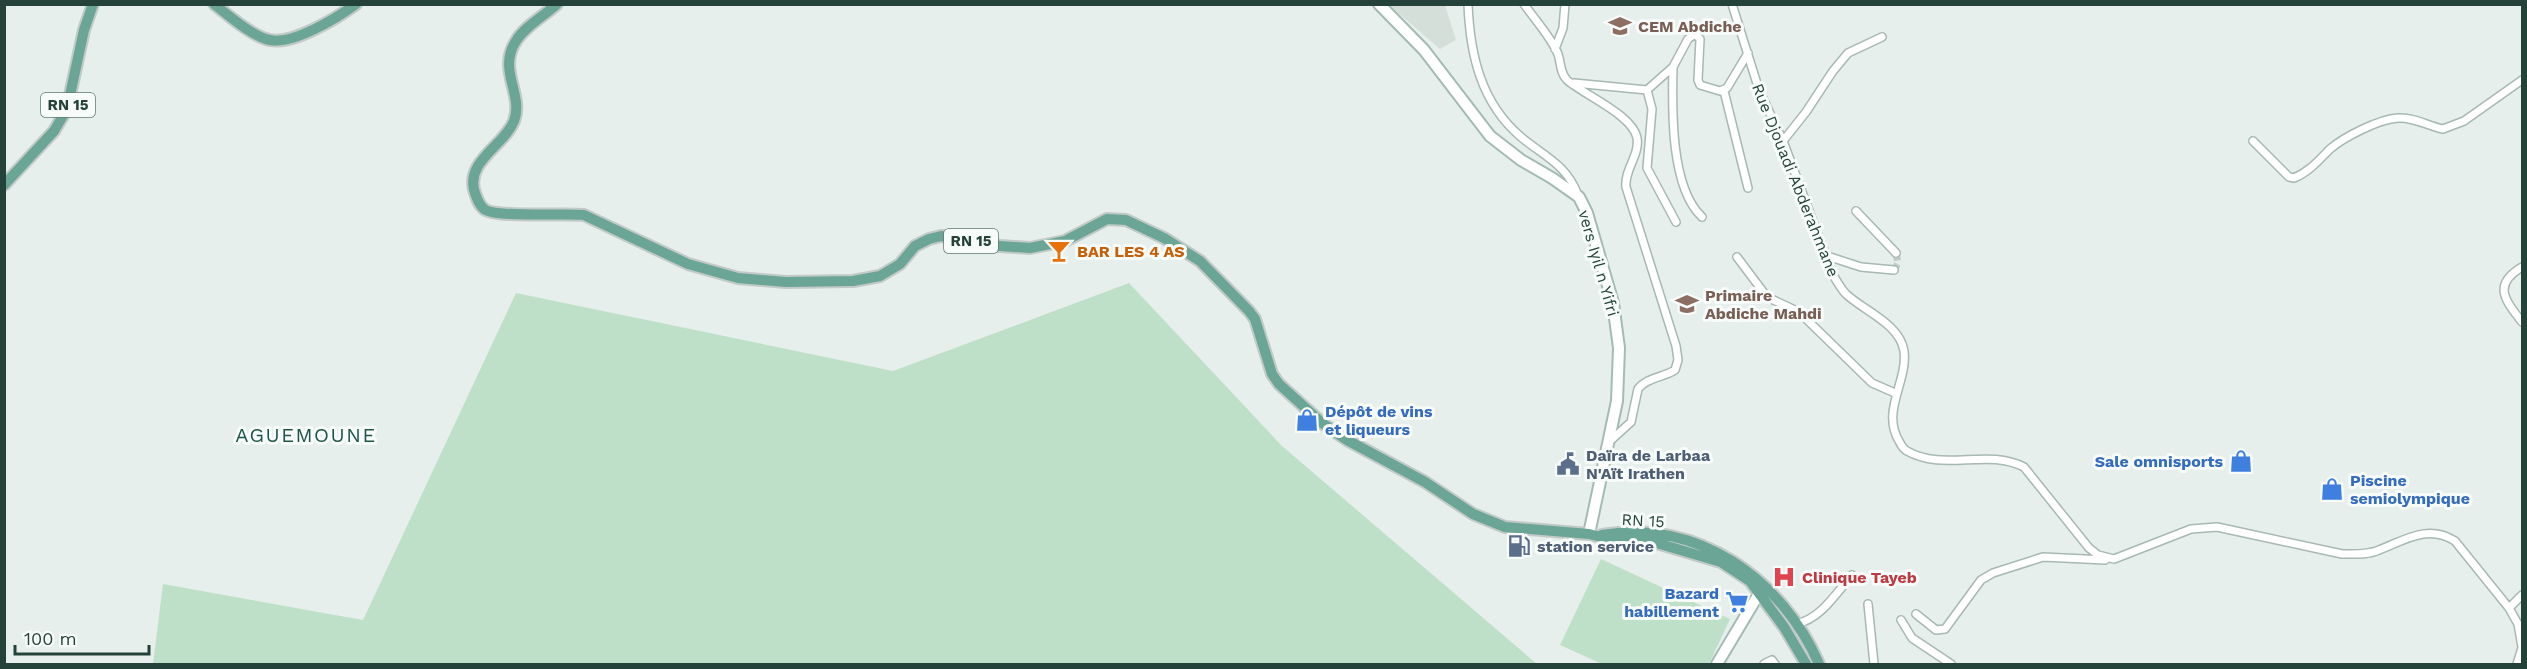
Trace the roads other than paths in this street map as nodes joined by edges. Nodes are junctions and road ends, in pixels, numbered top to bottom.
1 (93, 4) edge
2 (214, 4) edge
3 (356, 4) edge
4 (557, 4) edge
5 (1379, 4) edge
6 (1468, 4) edge
7 (1524, 4) edge
8 (1565, 4) edge
9 (1732, 4) edge
10 (1882, 37) dead end
11 (1555, 50) junction
12 (1748, 53) junction
13 (1673, 67) junction
14 (2523, 80) edge
15 (1571, 83) junction
16 (1647, 90) junction
17 (1724, 91) junction
18 (1783, 141) junction
19 (2253, 141) dead end
20 (4, 185) edge
21 (1748, 188) dead end
22 (1579, 197) junction
23 (1856, 211) dead end
24 (1702, 217) dead end
25 (1676, 222) dead end
26 (1896, 253) dead end
27 (1824, 255) junction
28 (1737, 257) dead end
29 (2523, 267) edge
30 (1894, 270) dead end
31 (2523, 322) edge
32 (1895, 393) junction
33 (1610, 441) junction
34 (1594, 535) junction
35 (2114, 559) junction
36 (1852, 575) dead end
37 (1762, 589) junction
38 (2523, 595) edge
39 (1868, 604) dead end
40 (2509, 608) junction
41 (1916, 614) dead end
42 (1901, 620) dead end
43 (1796, 624) junction
44 (2523, 648) edge
45 (1717, 664) edge
46 (1764, 664) edge
47 (1775, 664) edge
48 (1806, 664) edge
49 (1820, 664) edge
50 (1874, 664) edge
51 (1951, 664) edge
52 (2517, 664) edge

1 - 20 main road, RN 15
2 - 3 main road
4 - 34 main road, RN 15
5 - 22 main road, vers Iγil n Yifri
6 - 22 street
7 - 11 street
8 - 11 street
9 - 12 street, Rue Djouadi Abderahmane
10 - 18 street
11 - 15 street
12 - 17 street
12 - 18 street, Rue Djouadi Abderahmane
13 - 16 street
13 - 17 street
13 - 24 street
14 - 19 street
15 - 16 street
15 - 33 street
16 - 25 street
17 - 21 street
18 - 27 street, Rue Djouadi Abderahmane
22 - 33 main road, vers Iγil n Yifri
23 - 26 street
27 - 30 street
27 - 32 street, Rue Djouadi Abderahmane
28 - 32 street
29 - 31 street
32 - 35 street, Rue Djouadi Abderahmane
33 - 34 main road, vers Iγil n Yifri
34 - 37 main road, RN 15
35 - 40 street
35 - 41 street
36 - 43 street
37 - 43 main road, RN 15
37 - 45 main road
37 - 48 main road, RN 15
38 - 40 street
39 - 50 street
40 - 44 street
42 - 51 street
43 - 49 main road, RN 15
44 - 52 street
46 - 47 street

